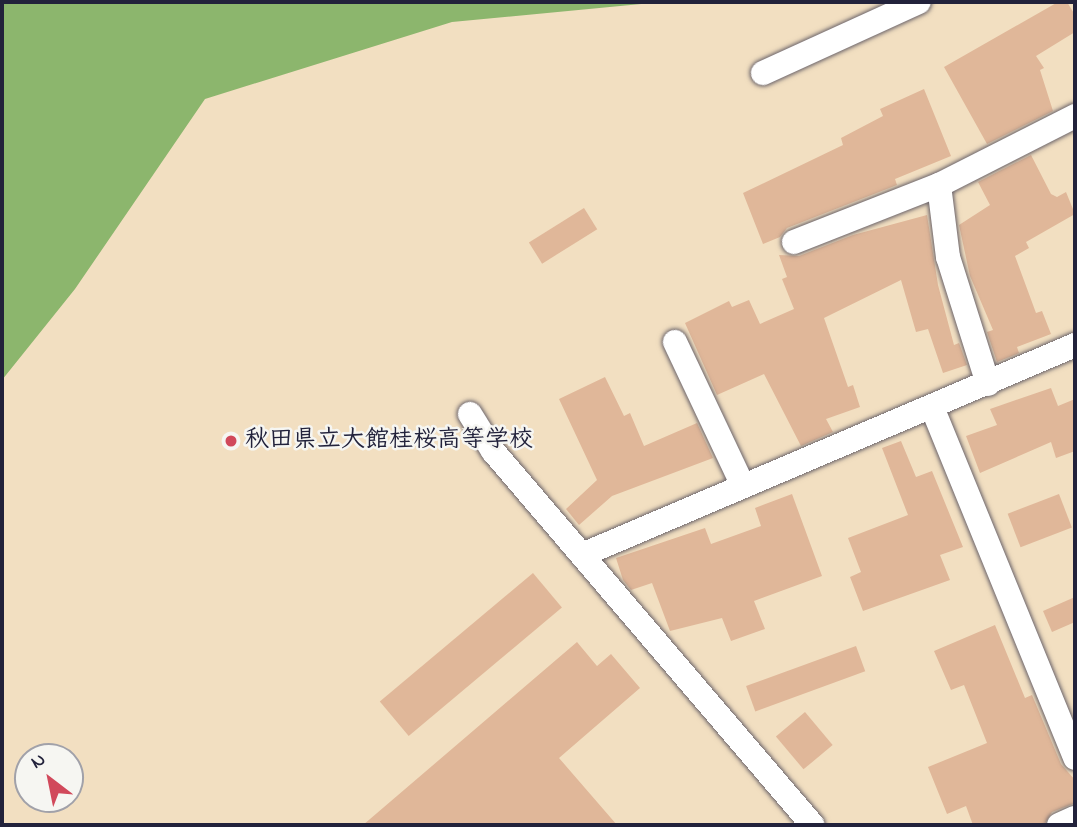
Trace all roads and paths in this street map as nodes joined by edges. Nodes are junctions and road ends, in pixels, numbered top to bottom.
1 (919, 2) edge
2 (763, 73) dead end
3 (1075, 116) edge
4 (939, 186) junction
5 (794, 242) dead end
6 (675, 342) dead end
7 (1075, 345) edge
8 (988, 384) junction
9 (932, 407) junction
10 (470, 414) dead end
11 (742, 484) junction
12 (582, 555) junction
13 (1075, 758) edge
14 (1075, 818) edge
15 (812, 825) edge
16 (1059, 825) edge

1 - 2 street
3 - 4 street
4 - 5 street
4 - 8 street
6 - 11 street
7 - 8 street
8 - 9 street
9 - 11 street
9 - 13 street
10 - 12 street
11 - 12 street
12 - 15 street
14 - 16 street

